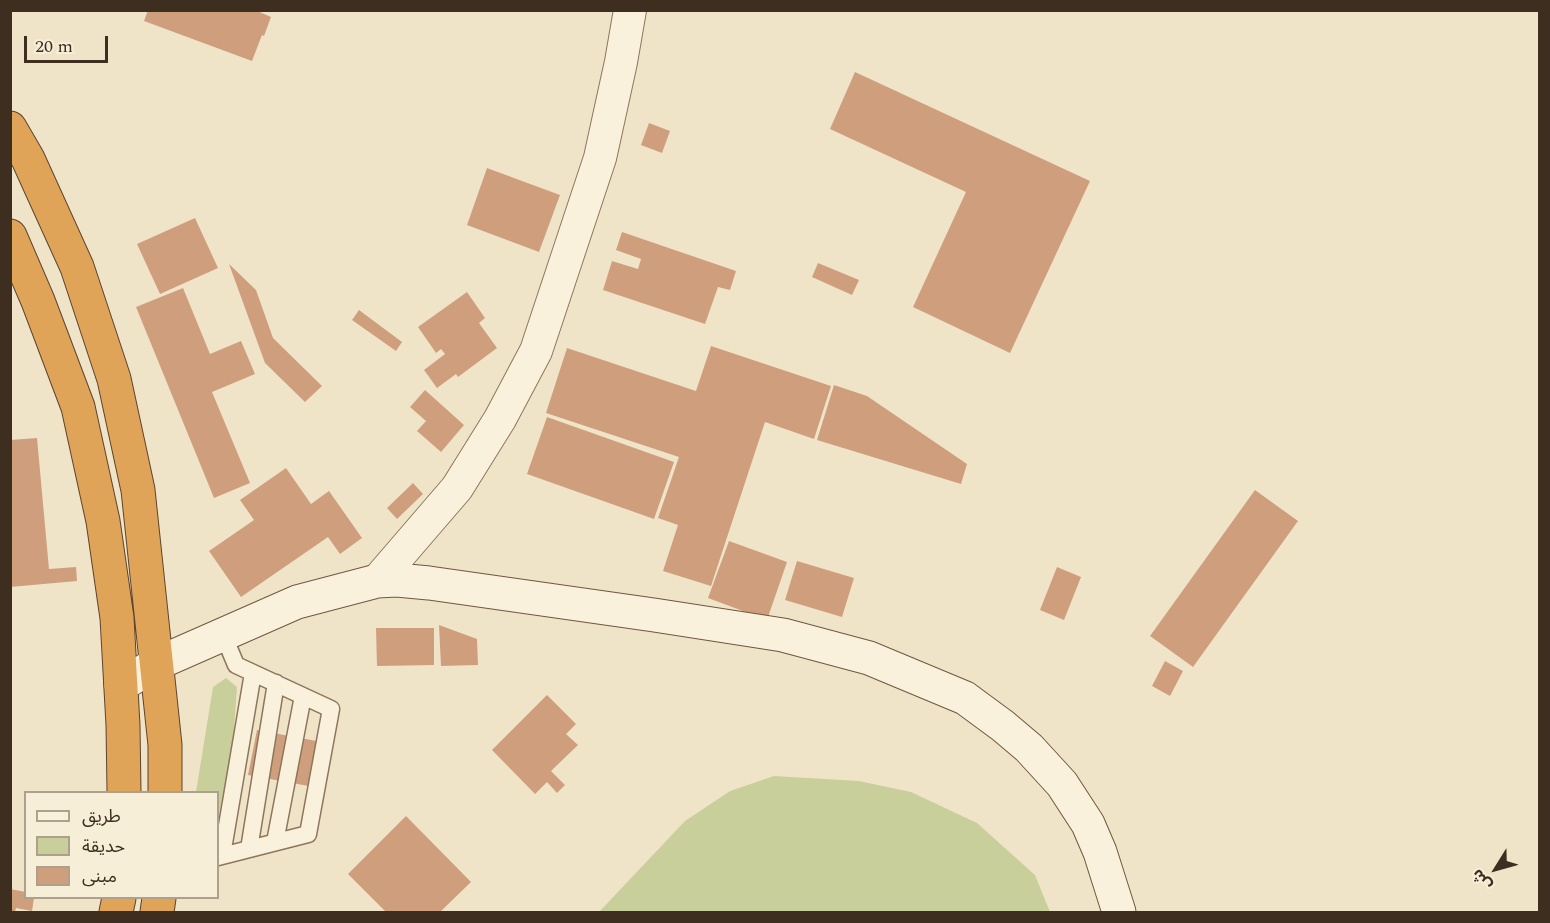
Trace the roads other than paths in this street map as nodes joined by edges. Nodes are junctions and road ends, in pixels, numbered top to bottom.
1 (630, 10) edge
2 (10, 128) edge
3 (10, 236) edge
4 (377, 581) junction
5 (223, 634) junction
6 (156, 664) junction
7 (253, 673) junction
8 (276, 683) junction
9 (121, 686) junction
10 (303, 696) junction
11 (124, 791) edge
12 (165, 791) edge
13 (275, 842) junction
14 (249, 849) junction
15 (220, 856) edge
16 (1119, 912) edge

1 - 4 street
2 - 6 highway
3 - 9 highway
4 - 5 street
4 - 16 street
5 - 6 street
5 - 7 lane
6 - 9 street
6 - 12 highway
7 - 8 lane
7 - 15 lane
8 - 10 lane
8 - 14 lane
9 - 11 highway
10 - 13 lane
10 - 13 lane
13 - 14 lane
14 - 15 lane

